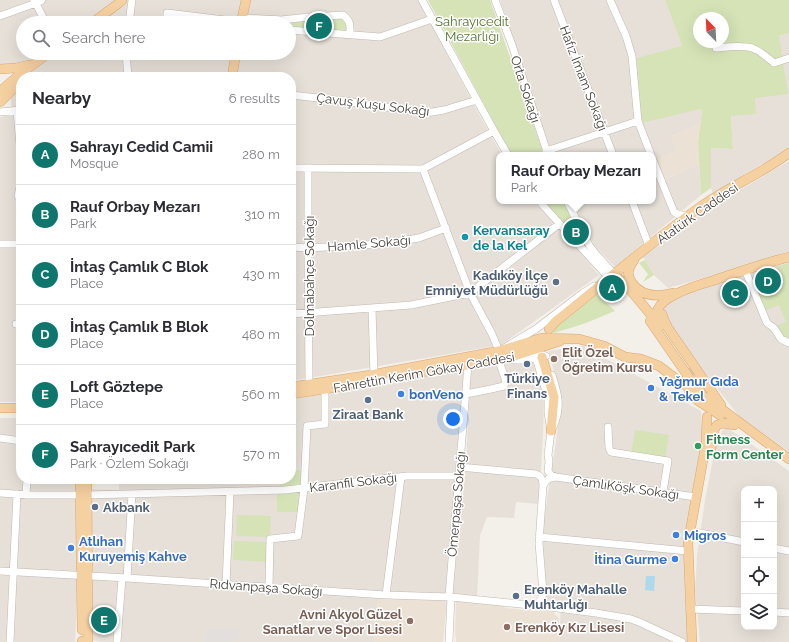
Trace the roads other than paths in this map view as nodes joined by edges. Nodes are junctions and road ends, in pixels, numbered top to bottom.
1 (122, 0) edge
2 (132, 0) edge
3 (246, 0) edge
4 (422, 0) edge
5 (496, 0) edge
6 (554, 0) edge
7 (610, 0) edge
8 (37, 1) edge
9 (0, 16) edge
10 (43, 16) edge
11 (101, 16) edge
12 (130, 16) edge
13 (167, 16) edge
14 (195, 16) edge
15 (242, 16) edge
16 (296, 18) edge
17 (432, 19) junction
18 (296, 30) edge
19 (350, 34) junction
20 (729, 47) edge
21 (788, 58) edge
22 (39, 60) edge
23 (127, 60) edge
24 (235, 60) edge
25 (33, 64) junction
26 (0, 70) edge
27 (26, 72) edge
28 (28, 72) edge
29 (128, 72) edge
30 (233, 72) edge
31 (15, 84) edge
32 (0, 92) edge
33 (296, 96) edge
34 (477, 100) junction
35 (0, 102) edge
36 (16, 110) edge
37 (0, 112) edge
38 (638, 121) junction
39 (494, 131) junction
40 (604, 132) junction
41 (506, 152) edge
42 (547, 152) edge
43 (550, 152) edge
44 (612, 152) edge
45 (650, 152) edge
46 (789, 152) edge
47 (656, 167) edge
48 (296, 168) edge
49 (308, 168) junction
50 (423, 169) junction
51 (542, 204) edge
52 (569, 204) edge
53 (633, 204) edge
54 (691, 214) junction
55 (559, 224) junction
56 (446, 228) junction
57 (584, 234) junction
58 (574, 240) junction
59 (0, 244) edge
60 (16, 244) edge
61 (649, 246) junction
62 (296, 247) edge
63 (308, 248) junction
64 (638, 255) junction
65 (789, 257) edge
66 (745, 270) junction
67 (611, 276) junction
68 (686, 290) junction
69 (470, 293) junction
70 (643, 306) junction
71 (372, 308) junction
72 (309, 313) junction
73 (296, 314) edge
74 (660, 326) junction
75 (549, 329) dead end
76 (789, 343) edge
77 (500, 355) junction
78 (542, 357) dead end
79 (468, 365) junction
80 (689, 368) tunnel mouth
81 (374, 375) junction
82 (309, 384) junction
83 (683, 384) junction
84 (296, 386) edge
85 (710, 388) junction
86 (325, 389) junction
87 (296, 393) edge
88 (466, 394) junction
89 (708, 399) junction
90 (697, 400) junction
91 (0, 408) edge
92 (16, 408) edge
93 (0, 413) edge
94 (16, 413) edge
95 (730, 415) junction
96 (706, 417) dead end
97 (734, 426) junction
98 (608, 427) dead end
99 (551, 430) junction
100 (0, 438) edge
101 (16, 440) edge
102 (548, 455) junction
103 (789, 459) edge
104 (789, 466) edge
105 (459, 467) junction
106 (534, 474) junction
107 (401, 476) junction
108 (458, 476) junction
109 (556, 477) junction
110 (27, 484) edge
111 (81, 484) edge
112 (86, 484) edge
113 (544, 486) junction
114 (304, 488) junction
115 (230, 492) junction
116 (663, 492) junction
117 (0, 493) edge
118 (17, 494) junction
119 (132, 494) junction
120 (26, 495) junction
121 (84, 495) junction
122 (696, 497) junction
123 (691, 527) junction
124 (539, 537) junction
125 (741, 541) edge
126 (777, 549) edge
127 (688, 551) junction
128 (789, 551) edge
129 (0, 572) edge
130 (14, 572) junction
131 (84, 576) junction
132 (124, 578) junction
133 (226, 585) junction
134 (269, 587) junction
135 (386, 595) junction
136 (451, 597) junction
137 (534, 605) junction
138 (690, 609) junction
139 (741, 611) edge
140 (777, 612) edge
141 (789, 613) edge
142 (86, 641) edge
143 (10, 642) edge
144 (117, 642) edge
145 (449, 642) edge
146 (682, 642) edge
147 (692, 642) edge

1 - 11 main road
2 - 12 street
3 - 15 main road
4 - 17 street
5 - 42 street, Orta Sokağı
6 - 40 street, Hafız İmam Sokağı
7 - 38 street
8 - 9 street
8 - 10 street
13 - 14 street
16 - 19 street
17 - 19 street
17 - 34 street
18 - 19 street
20 - 21 street
22 - 25 main road
23 - 29 street
24 - 30 main road
25 - 26 main road
25 - 27 main road
25 - 28 main road
26 - 31 main road
31 - 32 main road
31 - 35 main road
33 - 34 street, Çavuş Kuşu Sokağı
34 - 39 street
36 - 37 street
38 - 40 street
38 - 45 street
39 - 41 street
39 - 50 street
40 - 43 street
40 - 44 street, Hafız İmam Sokağı
46 - 54 main road, Atatürk Caddesi
47 - 54 street
48 - 49 street
49 - 50 street
49 - 63 street, Dolmabahçe Sokağı
50 - 56 street
51 - 55 street
52 - 57 street
53 - 61 street
54 - 61 main road, Atatürk Caddesi
55 - 58 street
55 - 69 street
56 - 63 street, Hamle Sokağı
56 - 69 street
57 - 58 street
57 - 67 street
58 - 67 street
59 - 60 street
61 - 64 main road, Atatürk Caddesi
62 - 63 street, Hamle Sokağı
63 - 72 street, Dolmabahçe Sokağı
64 - 67 main road, Atatürk Caddesi
64 - 68 main road
65 - 66 main road
66 - 68 main road
66 - 76 street
67 - 70 main road
67 - 75 main road, Atatürk Caddesi
67 - 77 street
68 - 74 main road
68 - 85 main road
69 - 71 street
69 - 77 street
70 - 74 main road
70 - 89 main road
71 - 72 street
71 - 81 street
72 - 73 street
72 - 82 street, Dolmabahçe Sokağı
74 - 80 main road
77 - 79 main road, Fahrettin Kerim Gökay Caddesi
77 - 81 main road, Fahrettin Kerim Gökay Caddesi
77 - 83 main road, Fahrettin Kerim Gökay Caddesi
77 - 88 street
77 - 99 street
78 - 99 main road
79 - 86 main road, Fahrettin Kerim Gökay Caddesi
79 - 88 street, Ömerpaşa Sokağı
81 - 82 main road, Fahrettin Kerim Gökay Caddesi
82 - 84 main road, Fahrettin Kerim Gökay Caddesi
83 - 89 main road, Fahrettin Kerim Gökay Caddesi
83 - 90 main road, Fahrettin Kerim Gökay Caddesi
85 - 89 main road
85 - 95 main road
86 - 87 main road, Fahrettin Kerim Gökay Caddesi
86 - 114 street
88 - 105 street, Ömerpaşa Sokağı
89 - 90 main road
89 - 95 main road
90 - 97 main road, Fahrettin Kerim Gökay Caddesi
91 - 92 main road
93 - 94 main road
95 - 103 main road
96 - 122 main road
97 - 104 main road, Fahrettin Kerim Gökay Caddesi
97 - 123 main road
98 - 116 street
99 - 102 street
100 - 101 street
102 - 106 street
102 - 109 street
105 - 106 street
105 - 108 street, Ömerpaşa Sokağı
106 - 113 street
107 - 108 street, Karanfil Sokağı
107 - 114 street, Karanfil Sokağı
107 - 135 street
108 - 136 street, Ömerpaşa Sokağı
109 - 113 street
109 - 116 street, ÇamlıKöşk Sokağı
110 - 120 street
111 - 121 main road
112 - 121 main road
113 - 124 street
114 - 115 street, Karanfil Sokağı
114 - 134 street
115 - 119 street, Karanfil Sokağı
115 - 133 street
116 - 122 street, ÇamlıKöşk Sokağı
117 - 118 street, Karanfil Sokağı
118 - 120 street, Karanfil Sokağı
118 - 130 street
119 - 121 street, Karanfil Sokağı
119 - 132 street
120 - 121 street, Karanfil Sokağı
121 - 131 main road
122 - 123 main road
123 - 125 street
123 - 127 main road
124 - 127 street
124 - 137 street
126 - 128 street
127 - 138 main road
129 - 130 street, Rıdvanpaşa Sokağı
130 - 131 street, Rıdvanpaşa Sokağı
130 - 143 street
131 - 132 street, Rıdvanpaşa Sokağı
131 - 142 main road
132 - 133 street, Rıdvanpaşa Sokağı
132 - 144 street
133 - 134 street, Rıdvanpaşa Sokağı
134 - 135 street, Rıdvanpaşa Sokağı
135 - 136 street, Rıdvanpaşa Sokağı
136 - 137 street, Rıdvanpaşa Sokağı
136 - 145 street, Ömerpaşa Sokağı
137 - 146 street, Rıdvanpaşa Sokağı
138 - 139 street
138 - 147 main road
140 - 141 street

